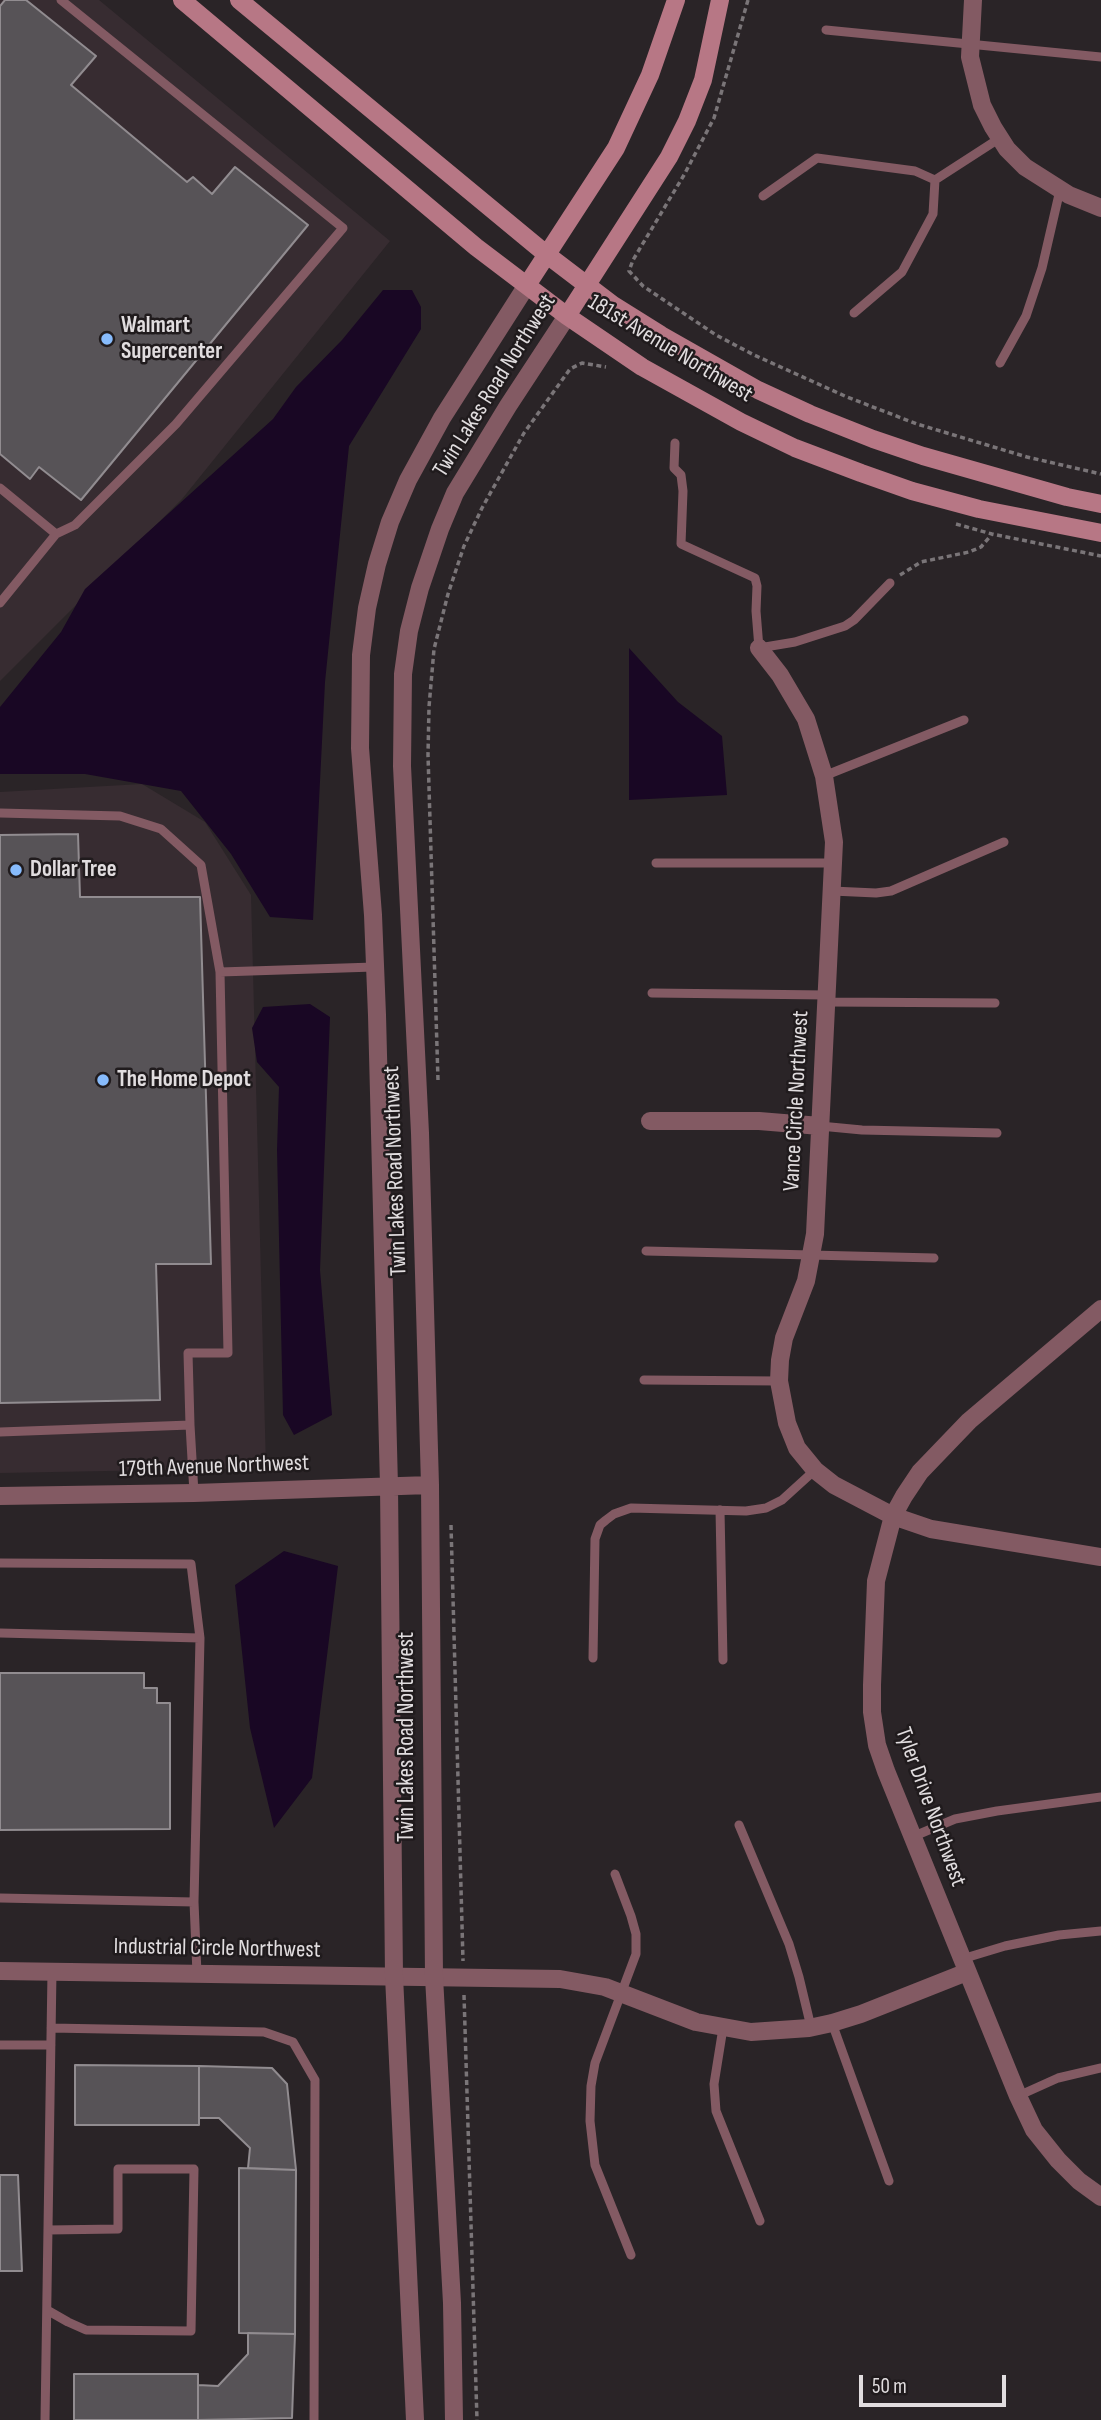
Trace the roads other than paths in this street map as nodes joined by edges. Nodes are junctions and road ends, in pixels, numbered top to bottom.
1 (61, 0) edge
2 (182, 0) edge
3 (239, 0) edge
4 (676, 0) edge
5 (720, 0) edge
6 (973, 0) edge
7 (826, 30) dead end
8 (970, 45) junction
9 (1101, 57) edge
10 (1000, 138) junction
11 (935, 180) junction
12 (1060, 190) junction
13 (763, 196) dead end
14 (1101, 208) edge
15 (546, 254) junction
16 (527, 285) junction
17 (587, 285) junction
18 (854, 313) dead end
19 (567, 316) junction
20 (1000, 363) dead end
21 (675, 443) dead end
22 (0, 488) edge
23 (1101, 504) edge
24 (1101, 533) edge
25 (56, 534) junction
26 (890, 583) road end
27 (0, 603) edge
28 (758, 648) junction
29 (964, 720) dead end
30 (824, 776) junction
31 (0, 813) edge
32 (1004, 842) dead end
33 (656, 863) dead end
34 (833, 863) junction
35 (832, 891) junction
36 (374, 967) junction
37 (220, 972) junction
38 (652, 993) dead end
39 (827, 999) junction
40 (995, 1003) dead end
41 (650, 1121) dead end
42 (820, 1126) junction
43 (997, 1133) dead end
44 (646, 1251) dead end
45 (811, 1254) junction
46 (934, 1258) dead end
47 (1101, 1309) edge
48 (644, 1380) dead end
49 (779, 1381) junction
50 (190, 1425) junction
51 (0, 1432) edge
52 (815, 1470) junction
53 (429, 1485) junction
54 (389, 1486) junction
55 (194, 1493) junction
56 (0, 1496) edge
57 (720, 1510) junction
58 (893, 1516) junction
59 (1101, 1557) edge
60 (0, 1563) edge
61 (0, 1633) edge
62 (200, 1637) junction
63 (593, 1658) dead end
64 (723, 1660) dead end
65 (1101, 1797) edge
66 (740, 1825) dead end
67 (912, 1837) junction
68 (615, 1874) dead end
69 (0, 1898) edge
70 (194, 1902) junction
71 (1101, 1931) edge
72 (965, 1965) junction
73 (0, 1971) edge
74 (52, 1972) junction
75 (197, 1974) junction
76 (394, 1976) junction
77 (434, 1977) junction
78 (622, 1994) junction
79 (832, 2023) junction
80 (811, 2027) junction
81 (51, 2028) junction
82 (723, 2028) junction
83 (0, 2045) edge
84 (51, 2045) junction
85 (1101, 2068) edge
86 (1018, 2096) junction
87 (889, 2181) dead end
88 (1101, 2197) edge
89 (760, 2221) dead end
90 (48, 2230) junction
91 (631, 2255) dead end
92 (47, 2310) junction
93 (45, 2420) edge
94 (314, 2420) edge
95 (415, 2420) edge
96 (454, 2420) edge

1 - 25 lane
2 - 16 main road, 181st Avenue Northwest
3 - 15 main road, 181st Avenue Northwest
4 - 15 main road, Twin Lakes Road Northwest
5 - 17 main road, Twin Lakes Road Northwest
6 - 8 street
7 - 8 lane
8 - 9 lane
8 - 10 street
10 - 11 lane
10 - 12 street
11 - 13 lane
11 - 18 lane
12 - 14 street
12 - 20 lane
15 - 16 main road, Twin Lakes Road Northwest
15 - 17 main road, 181st Avenue Northwest
16 - 19 main road, 181st Avenue Northwest
16 - 36 street, Twin Lakes Road Northwest
17 - 19 main road, Twin Lakes Road Northwest
17 - 23 main road, 181st Avenue Northwest
19 - 24 main road, 181st Avenue Northwest
19 - 53 street, Twin Lakes Road Northwest
21 - 28 lane
22 - 25 lane
25 - 27 lane
26 - 28 lane
28 - 30 street, Vance Circle Northwest
29 - 30 lane
30 - 34 street, Vance Circle Northwest
31 - 37 lane
32 - 35 lane
33 - 34 lane
34 - 35 street, Vance Circle Northwest
35 - 39 street, Vance Circle Northwest
36 - 37 lane
36 - 54 street, Twin Lakes Road Northwest
37 - 50 lane
38 - 39 lane
39 - 40 lane
39 - 42 street, Vance Circle Northwest
41 - 42 street
42 - 43 lane
42 - 45 street, Vance Circle Northwest
44 - 45 lane
45 - 46 lane
45 - 49 street, Vance Circle Northwest
47 - 58 street, Tyler Drive Northwest
48 - 49 lane
49 - 52 street, Vance Circle Northwest
50 - 51 lane
50 - 55 lane
52 - 57 lane
52 - 58 street, Vance Circle Northwest
53 - 54 street, 179th Avenue Northwest
53 - 77 street, Twin Lakes Road Northwest
54 - 55 street, 179th Avenue Northwest
54 - 76 street, Twin Lakes Road Northwest
55 - 56 street, 179th Avenue Northwest
57 - 63 lane
57 - 64 lane
58 - 59 street, Vance Circle Northwest
58 - 67 street, Tyler Drive Northwest
60 - 62 lane
61 - 62 lane
62 - 70 lane
65 - 67 lane
66 - 80 lane
67 - 72 street, Tyler Drive Northwest
68 - 78 lane
69 - 70 lane
70 - 75 lane
71 - 72 lane
72 - 79 street, Industrial Circle Northwest
72 - 86 street, Tyler Drive Northwest
73 - 74 street, Industrial Circle Northwest
74 - 75 street, Industrial Circle Northwest
74 - 81 lane
75 - 76 street, Industrial Circle Northwest
76 - 77 street, Industrial Circle Northwest
76 - 95 street, Twin Lakes Road Northwest
77 - 78 street, Industrial Circle Northwest
77 - 96 street, Twin Lakes Road Northwest
78 - 82 street, Industrial Circle Northwest
78 - 91 lane
79 - 80 street, Industrial Circle Northwest
79 - 87 lane
80 - 82 street, Industrial Circle Northwest
81 - 84 lane
81 - 94 lane
82 - 89 lane
83 - 84 lane
84 - 90 lane
85 - 86 lane
86 - 88 street, Tyler Drive Northwest
90 - 92 lane
90 - 92 lane
92 - 93 lane

